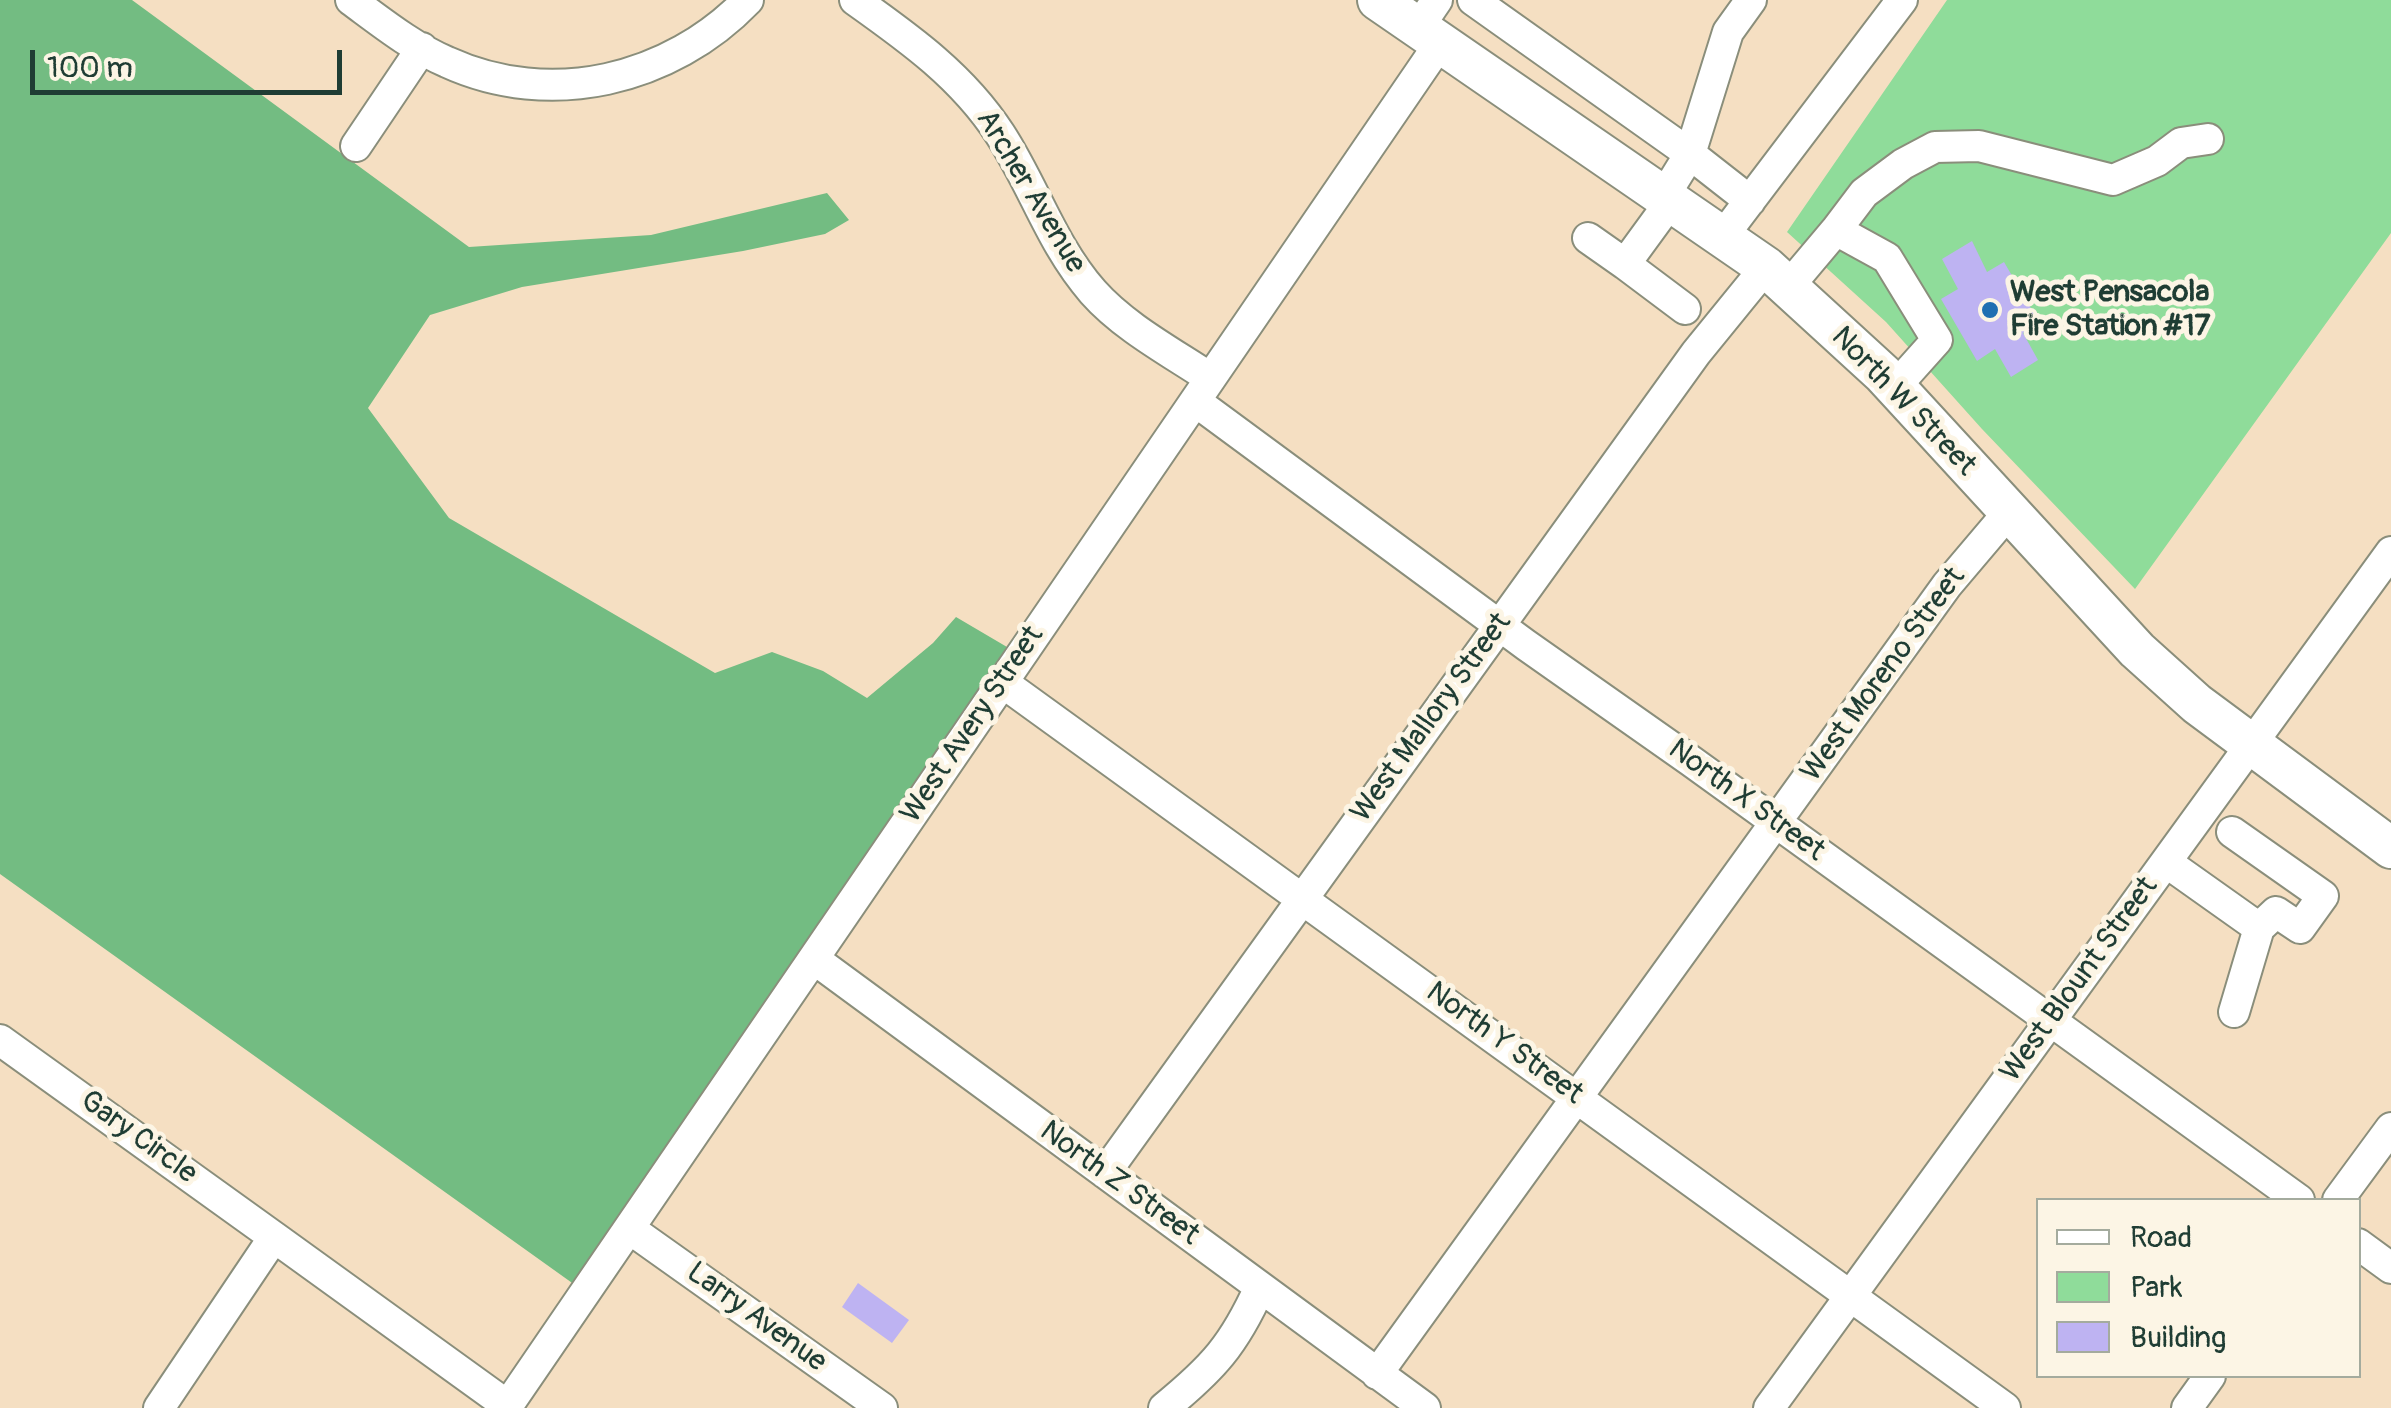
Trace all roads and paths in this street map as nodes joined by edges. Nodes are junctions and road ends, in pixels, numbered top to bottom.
1 (350, 0) edge
2 (748, 0) edge
3 (855, 0) edge
4 (1378, 0) edge
5 (1473, 0) edge
6 (1751, 0) edge
7 (1902, 0) edge
8 (1432, 24) edge
9 (422, 48) junction
10 (2208, 139) dead end
11 (356, 146) dead end
12 (1690, 154) junction
13 (1668, 198) junction
14 (1750, 201) junction
15 (1836, 230) junction
16 (1722, 236) junction
17 (1588, 238) dead end
18 (1624, 264) junction
19 (1777, 277) junction
20 (1685, 310) dead end
21 (1895, 388) junction
22 (1202, 389) junction
23 (2008, 513) junction
24 (2391, 552) edge
25 (1500, 625) junction
26 (1002, 682) junction
27 (2251, 746) junction
28 (1776, 823) junction
29 (2232, 832) dead end
30 (2391, 848) edge
31 (2166, 862) junction
32 (1302, 898) junction
33 (2259, 928) junction
34 (814, 959) junction
35 (2234, 1012) dead end
36 (2050, 1020) junction
37 (0, 1040) edge
38 (1579, 1097) junction
39 (2391, 1128) edge
40 (1105, 1174) junction
41 (2296, 1198) edge
42 (2339, 1198) edge
43 (630, 1229) junction
44 (274, 1237) junction
45 (2361, 1246) edge
46 (2391, 1268) edge
47 (1260, 1287) junction
48 (1850, 1297) junction
49 (1377, 1374) junction
50 (2209, 1378) edge
51 (507, 1407) edge
52 (159, 1408) edge
53 (881, 1408) edge
54 (1164, 1408) edge
55 (1424, 1408) edge
56 (1769, 1408) edge
57 (2005, 1408) edge
58 (2187, 1408) edge

1 - 9 street
2 - 9 street
3 - 22 street, Archer Avenue
4 - 8 main road, North W Street
5 - 12 street
6 - 12 street
7 - 14 street
8 - 13 main road, North W Street
8 - 22 street, West Avery Street
9 - 11 street
10 - 15 street, West Mallory Street
12 - 13 street
12 - 14 street
13 - 16 main road, North W Street
13 - 18 street
14 - 16 street
15 - 19 street, West Mallory Street
15 - 21 street
16 - 19 main road, North W Street
17 - 18 street
18 - 20 street
19 - 21 main road, North W Street
19 - 25 street, West Mallory Street
21 - 23 main road, North W Street
22 - 25 street, North X Street
22 - 26 street, West Avery Street
23 - 27 main road, North W Street
23 - 28 street, West Moreno Street
24 - 27 street, West Blount Street
25 - 28 street, North X Street
25 - 32 street, West Mallory Street
26 - 32 street, North Y Street
26 - 34 street, West Avery Street
27 - 30 main road, North W Street
27 - 31 street, West Blount Street
28 - 36 street, North X Street
28 - 38 street, West Moreno Street
29 - 33 street
31 - 33 street
31 - 36 street, West Blount Street
32 - 38 street, North Y Street
32 - 40 street, West Mallory Street
33 - 35 street
34 - 40 street, North Z Street
34 - 43 street, West Avery Street
36 - 41 street, North X Street
36 - 48 street, West Blount Street
37 - 44 street, Gary Circle
38 - 48 street, North Y Street
38 - 49 street, West Moreno Street
39 - 42 street
40 - 47 street, North Z Street
43 - 51 street, West Avery Street
43 - 53 street, Larry Avenue
44 - 51 street, Gary Circle
44 - 52 street
45 - 46 street
47 - 49 street, North Z Street
47 - 54 street
48 - 56 street, West Blount Street
48 - 57 street, North Y Street
49 - 55 street, North Z Street
50 - 58 street

